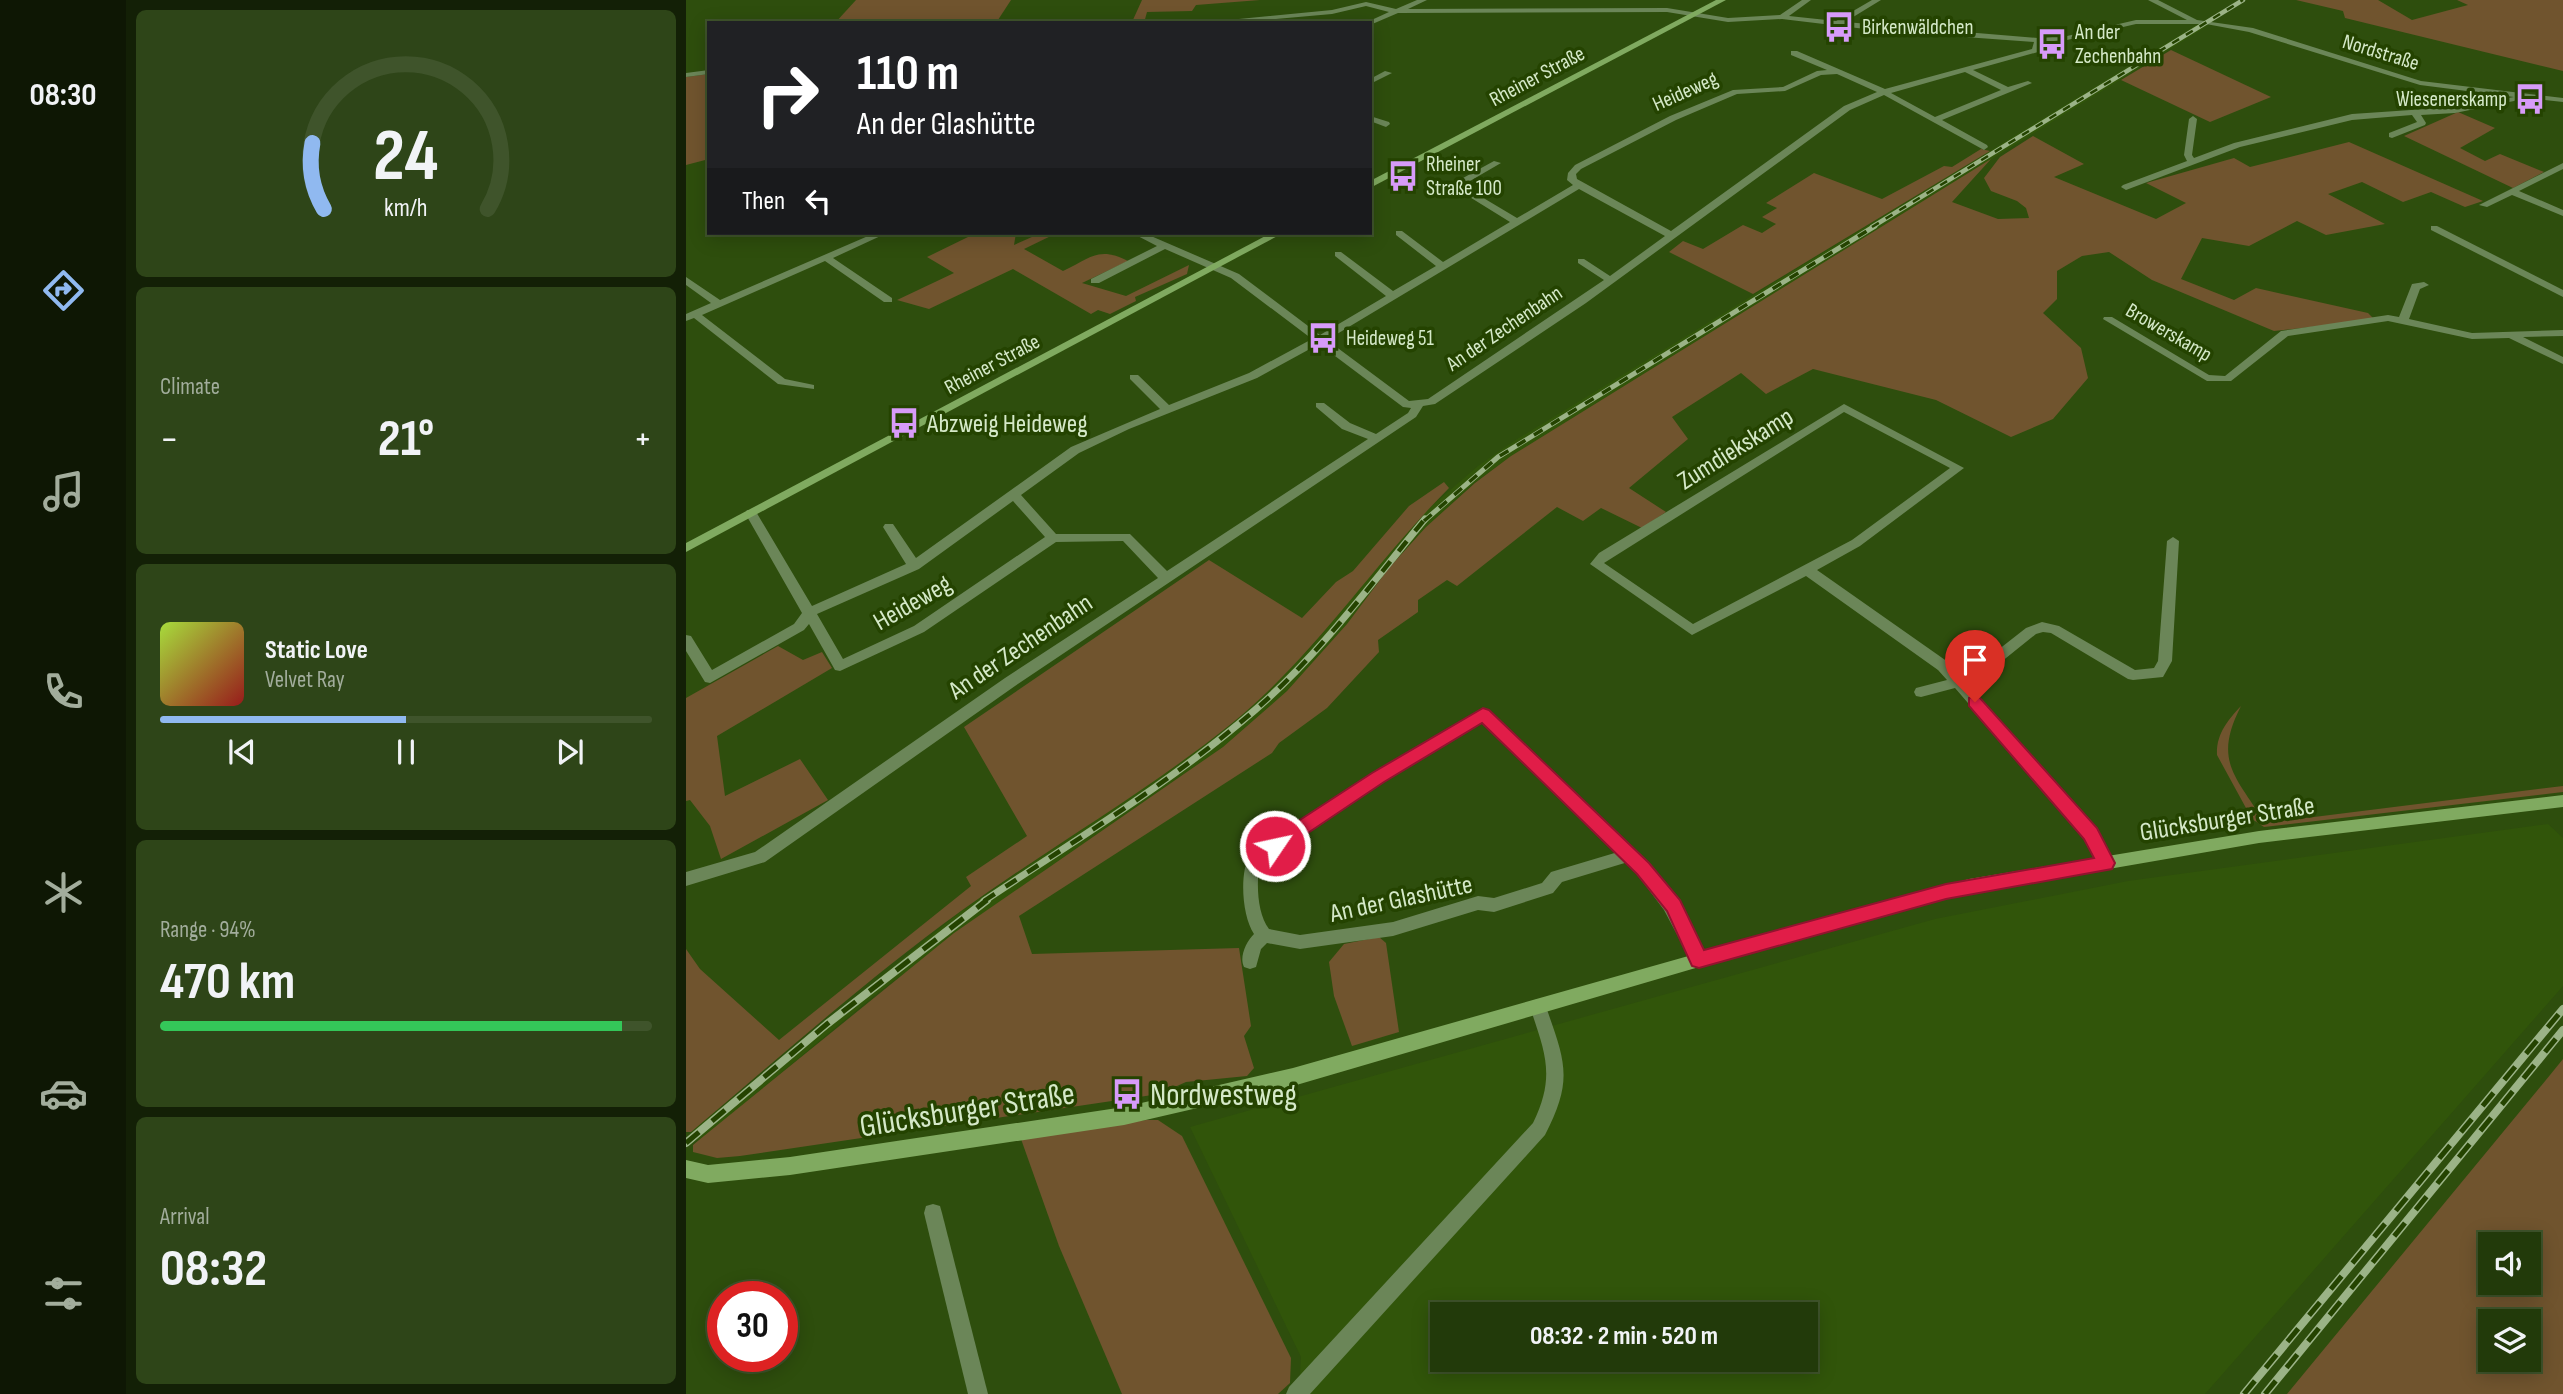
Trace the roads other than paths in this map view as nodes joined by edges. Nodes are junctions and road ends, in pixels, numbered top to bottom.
1 (1423, 0) edge
2 (1592, 0) edge
3 (1722, 0) edge
4 (1807, 0) edge
5 (1877, 0) edge
6 (2152, 0) edge
7 (1364, 2) edge
8 (1396, 11) junction
9 (1590, 11) junction
10 (1694, 15) junction
11 (1782, 18) junction
12 (1234, 21) edge
13 (2193, 21) junction
14 (1372, 22) edge
15 (1837, 24) junction
16 (2038, 40) junction
17 (1794, 53) dead end
18 (1965, 69) junction
19 (707, 72) edge
20 (1838, 72) junction
21 (1388, 74) dead end
22 (686, 75) edge
23 (1372, 81) edge
24 (2028, 83) dead end
25 (2008, 90) junction
26 (1884, 92) junction
27 (2521, 95) junction
28 (2563, 100) edge
29 (2416, 113) junction
30 (1372, 119) edge
31 (2193, 119) dead end
32 (1935, 120) junction
33 (1385, 124) dead end
34 (2392, 135) dead end
35 (1984, 147) dead end
36 (2192, 162) junction
37 (1497, 163) dead end
38 (2563, 166) edge
39 (1372, 184) edge
40 (1579, 185) junction
41 (2126, 187) dead end
42 (2514, 192) junction
43 (2484, 205) dead end
44 (2563, 213) edge
45 (1517, 222) junction
46 (2434, 228) dead end
47 (1399, 233) dead end
48 (877, 235) edge
49 (1141, 235) edge
50 (1274, 235) edge
51 (1671, 235) junction
52 (1164, 246) junction
53 (1338, 254) dead end
54 (826, 257) junction
55 (1581, 261) dead end
56 (1443, 266) junction
57 (1213, 267) junction
58 (686, 280) edge
59 (1610, 280) junction
60 (1095, 281) dead end
61 (2424, 285) dead end
62 (2563, 294) edge
63 (1393, 296) junction
64 (888, 300) dead end
65 (719, 304) junction
66 (691, 316) edge
67 (2108, 319) dead end
68 (2403, 321) junction
69 (2563, 333) edge
70 (2513, 336) junction
71 (1320, 339) junction
72 (2563, 361) edge
73 (1134, 377) dead end
74 (810, 387) dead end
75 (1320, 405) dead end
76 (1418, 406) junction
77 (1168, 411) junction
78 (1376, 438) junction
79 (1014, 495) junction
80 (751, 513) junction
81 (889, 527) dead end
82 (1053, 538) junction
83 (2173, 541) dead end
84 (686, 548) edge
85 (914, 566) junction
86 (1807, 570) junction
87 (1165, 577) junction
88 (810, 612) junction
89 (686, 640) edge
90 (1958, 683) junction
91 (1921, 692) dead end
92 (2563, 801) edge
93 (1631, 855) junction
94 (2106, 863) junction
95 (686, 879) edge
96 (1264, 935) junction
97 (1699, 960) junction
98 (1250, 962) dead end
99 (1538, 1007) junction
100 (686, 1169) edge
101 (933, 1213) dead end
102 (978, 1394) edge
103 (1296, 1394) edge

1 - 8 street
2 - 9 street
3 - 10 main road, Rheiner Straße
4 - 11 street
5 - 15 street
6 - 13 street, Nordstraße
7 - 8 street
7 - 12 street
8 - 9 street, Nordstraße
8 - 14 street
9 - 10 street, Nordstraße
10 - 11 street, Nordstraße
10 - 39 main road, Rheiner Straße
11 - 15 street, Nordstraße
13 - 16 street, Nordstraße
13 - 27 street, Nordstraße
15 - 16 street, Nordstraße
16 - 18 street, An der Zechenbahn
17 - 20 street
18 - 25 street
18 - 26 street, An der Zechenbahn
19 - 22 street
20 - 26 street
20 - 40 street, Heideweg
21 - 23 street
24 - 25 street
25 - 32 street
26 - 32 street
26 - 51 street, An der Zechenbahn
27 - 28 street, Nordstraße
27 - 29 street
29 - 34 street
29 - 36 street
30 - 33 street
31 - 36 street
32 - 35 street
36 - 41 street
37 - 45 street
38 - 42 street
40 - 45 street, Heideweg
40 - 51 street
42 - 43 street
42 - 44 street
45 - 56 street, Heideweg
46 - 62 street
47 - 56 street
48 - 54 street
49 - 52 street
50 - 57 main road, Rheiner Straße
51 - 59 street, An der Zechenbahn
52 - 57 street
52 - 60 street
53 - 63 street
54 - 64 street
54 - 65 street
55 - 59 street, An der Zechenbahn
56 - 63 street, Heideweg
57 - 71 street
57 - 80 main road, Rheiner Straße
58 - 65 street
59 - 76 street, An der Zechenbahn
61 - 68 street
63 - 71 street, Heideweg
65 - 66 street
66 - 74 street
67 - 68 street, Browerskamp
68 - 70 street, Browerskamp
69 - 70 street, Browerskamp
70 - 72 street, Browerskamp
71 - 76 street
71 - 77 street, Heideweg
73 - 77 street
75 - 78 street
76 - 78 street, An der Zechenbahn
77 - 79 street, Heideweg
78 - 87 street, An der Zechenbahn
79 - 82 street
79 - 85 street, Heideweg
80 - 84 main road, Rheiner Straße
80 - 88 street, Heideweg
81 - 85 street, Heideweg
82 - 87 street
82 - 88 street, Heideweg
83 - 90 street
85 - 88 street, Heideweg
86 - 86 street, Zumdiekskamp
86 - 90 street
87 - 95 street, An der Zechenbahn
88 - 89 street, Heideweg
90 - 91 street
90 - 94 street
92 - 94 main road, Glücksburger Straße
93 - 96 street, An der Glashütte
93 - 96 street
93 - 97 street
94 - 97 main road, Glücksburger Straße
96 - 98 street
97 - 99 main road, Glücksburger Straße
99 - 100 main road, Glücksburger Straße
99 - 103 street
101 - 102 street

